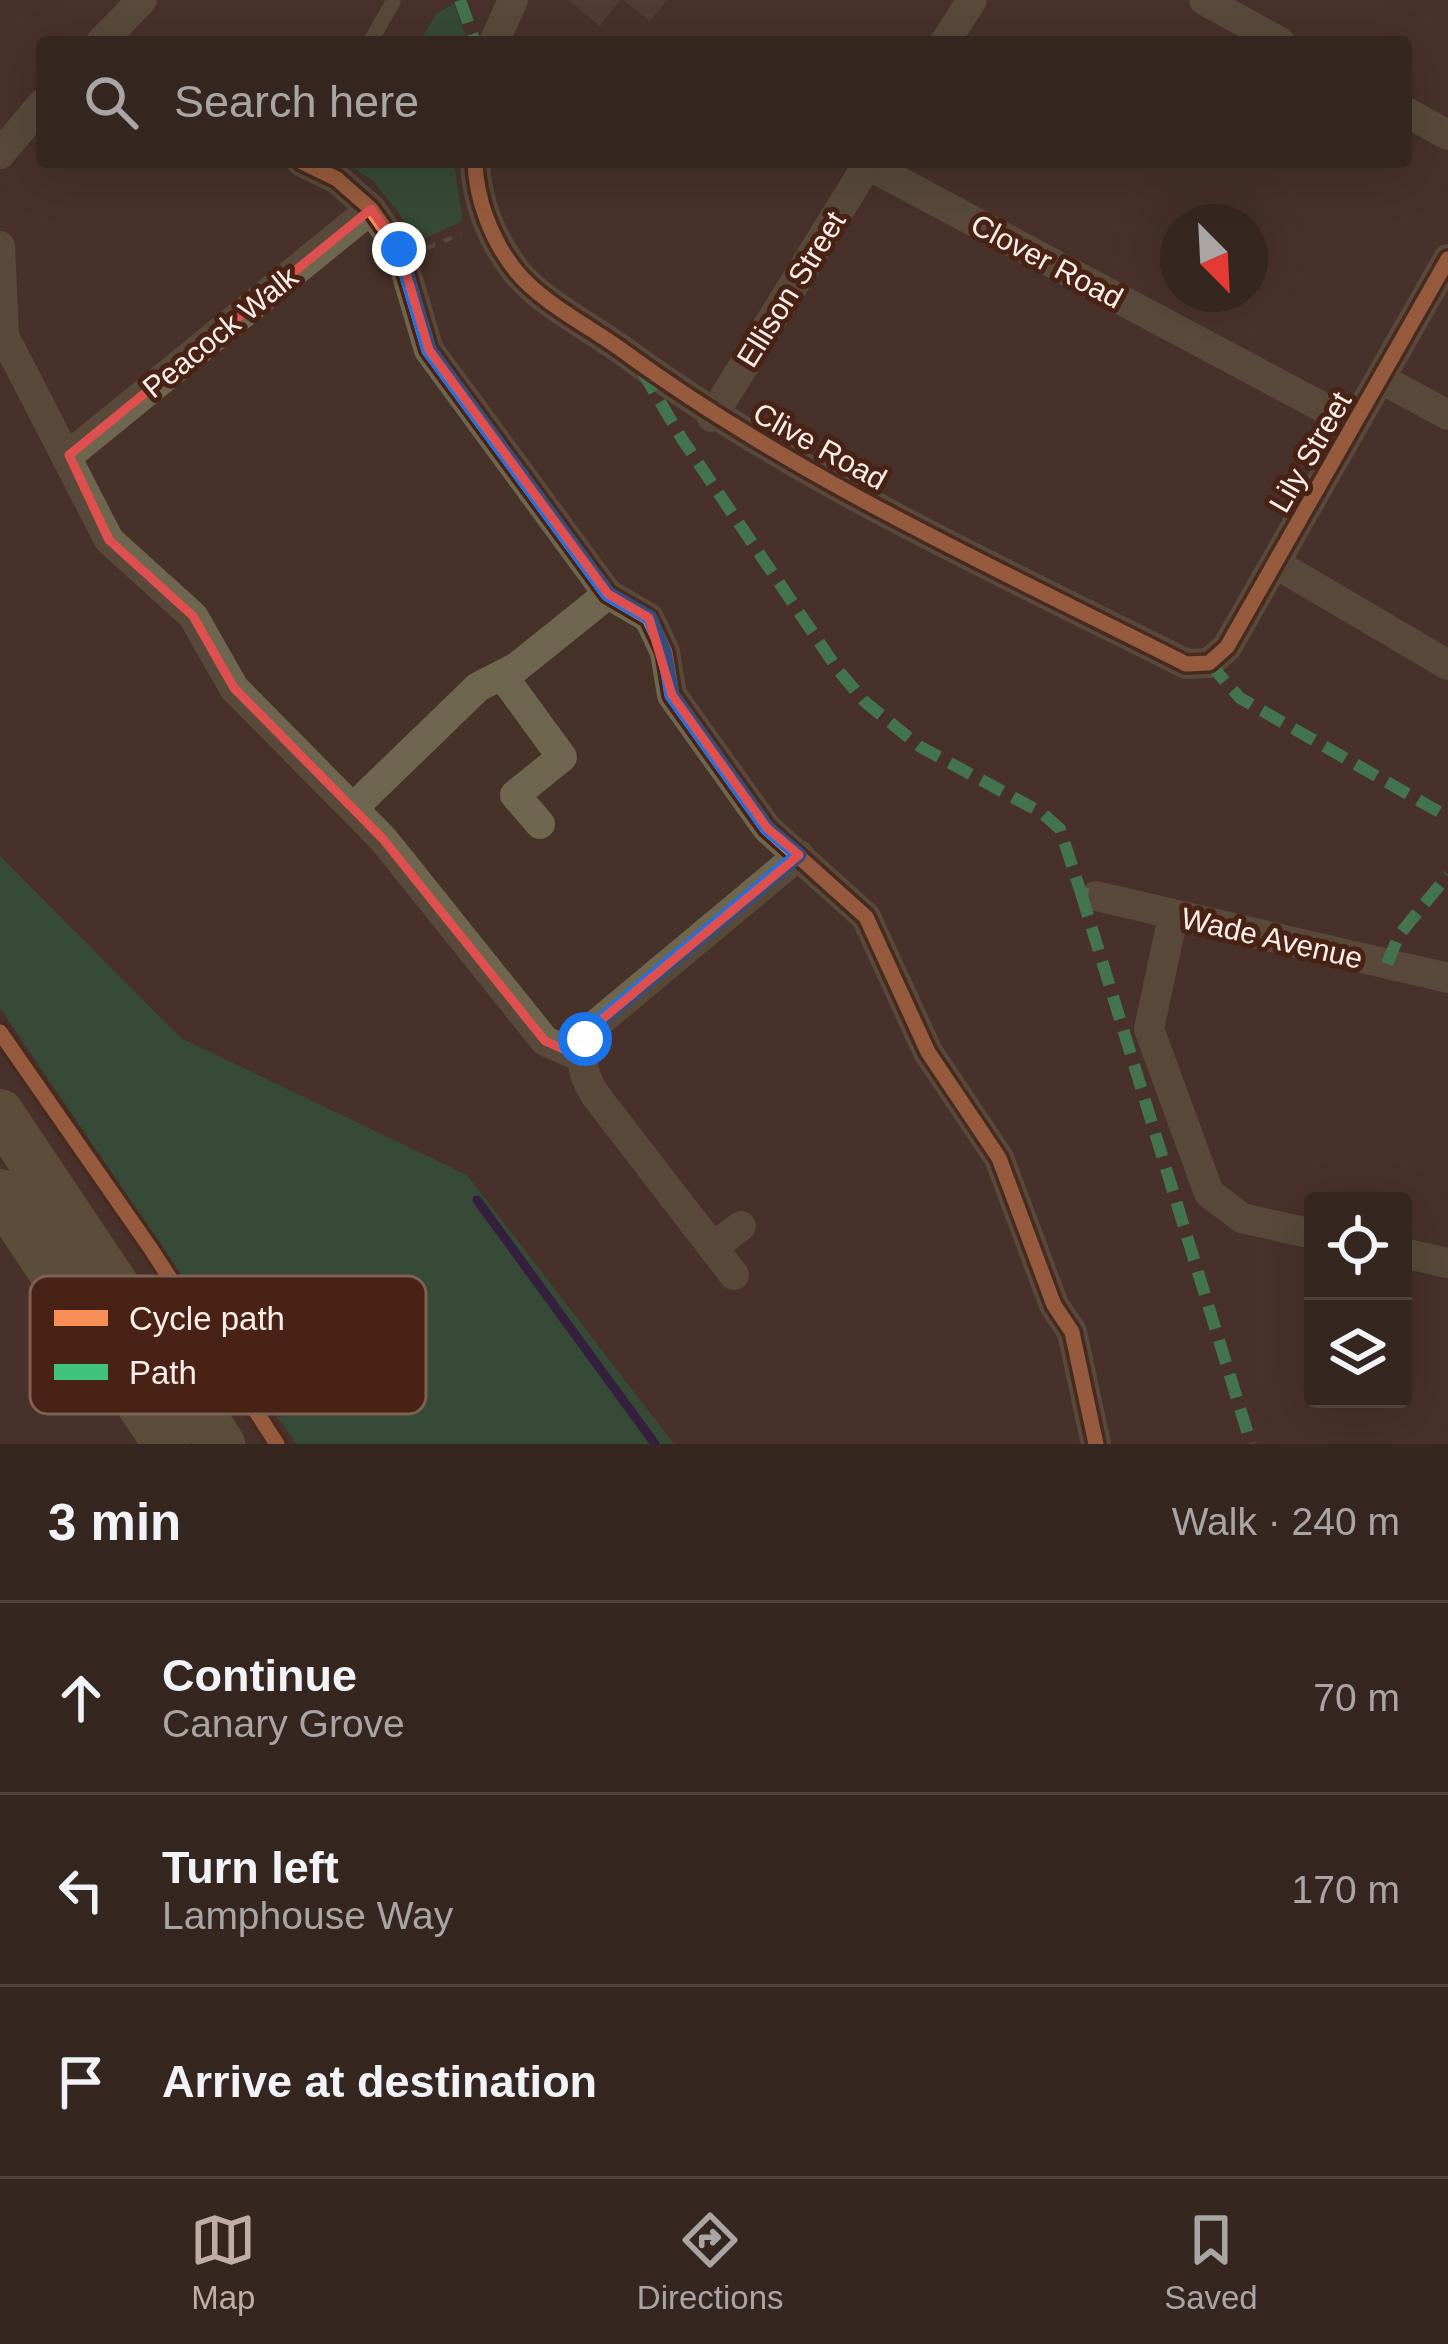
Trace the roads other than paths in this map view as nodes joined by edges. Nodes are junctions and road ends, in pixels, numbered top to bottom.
1 (142, 0) edge
2 (513, 0) edge
3 (972, 0) edge
4 (1204, 0) edge
5 (394, 2) edge
6 (107, 36) edge
7 (374, 36) edge
8 (497, 36) edge
9 (949, 36) edge
10 (1269, 36) edge
11 (36, 111) edge
12 (1412, 115) edge
13 (1448, 135) edge
14 (0, 154) edge
15 (314, 168) edge
16 (866, 168) edge
17 (875, 168) edge
18 (476, 173) edge
19 (370, 208) junction
20 (0, 246) edge
21 (1448, 260) edge
22 (1383, 380) junction
23 (1448, 415) edge
24 (712, 417) junction
25 (1354, 424) junction
26 (69, 455) junction
27 (1278, 565) junction
28 (608, 594) junction
29 (1209, 663) joint
30 (1448, 665) edge
31 (502, 675) junction
32 (353, 808) junction
33 (540, 824) dead end
34 (799, 855) junction
35 (1096, 896) dead end
36 (1173, 916) junction
37 (1448, 978) edge
38 (581, 1057) junction
39 (0, 1082) edge
40 (0, 1113) edge
41 (0, 1193) edge
42 (741, 1226) dead end
43 (1304, 1232) edge
44 (712, 1247) junction
45 (0, 1252) edge
46 (1412, 1255) edge
47 (1448, 1263) edge
48 (734, 1275) dead end
49 (55, 1276) edge
50 (109, 1276) edge
51 (123, 1276) edge
52 (30, 1290) edge
53 (127, 1414) edge
54 (147, 1414) edge
55 (201, 1414) edge
56 (150, 1444) edge
57 (167, 1444) edge
58 (221, 1444) edge
59 (1096, 1444) edge

1 - 6 street
2 - 8 street
3 - 9 street
4 - 10 street
5 - 7 lane
11 - 14 street
12 - 13 street
15 - 19 street
16 - 24 street, Ellison Street
17 - 25 street, Clover Road
18 - 24 street, Clive Road
19 - 26 street, Peacock Walk
19 - 28 street
20 - 26 street
21 - 22 street, Lily Street
22 - 23 street
22 - 25 street, Lily Street
24 - 29 street, Clive Road
25 - 27 street, Lily Street
26 - 32 street
27 - 29 street, Lily Street
27 - 30 street
28 - 31 street
28 - 34 street
31 - 32 street
31 - 33 street
32 - 38 street
34 - 38 street
34 - 59 street
35 - 36 street, Wade Avenue
36 - 37 street, Wade Avenue
36 - 43 street
38 - 44 street
39 - 51 highway
40 - 50 highway
41 - 49 highway
42 - 44 street
44 - 48 street
45 - 52 highway
46 - 47 street
53 - 56 highway
54 - 57 highway
55 - 58 highway

